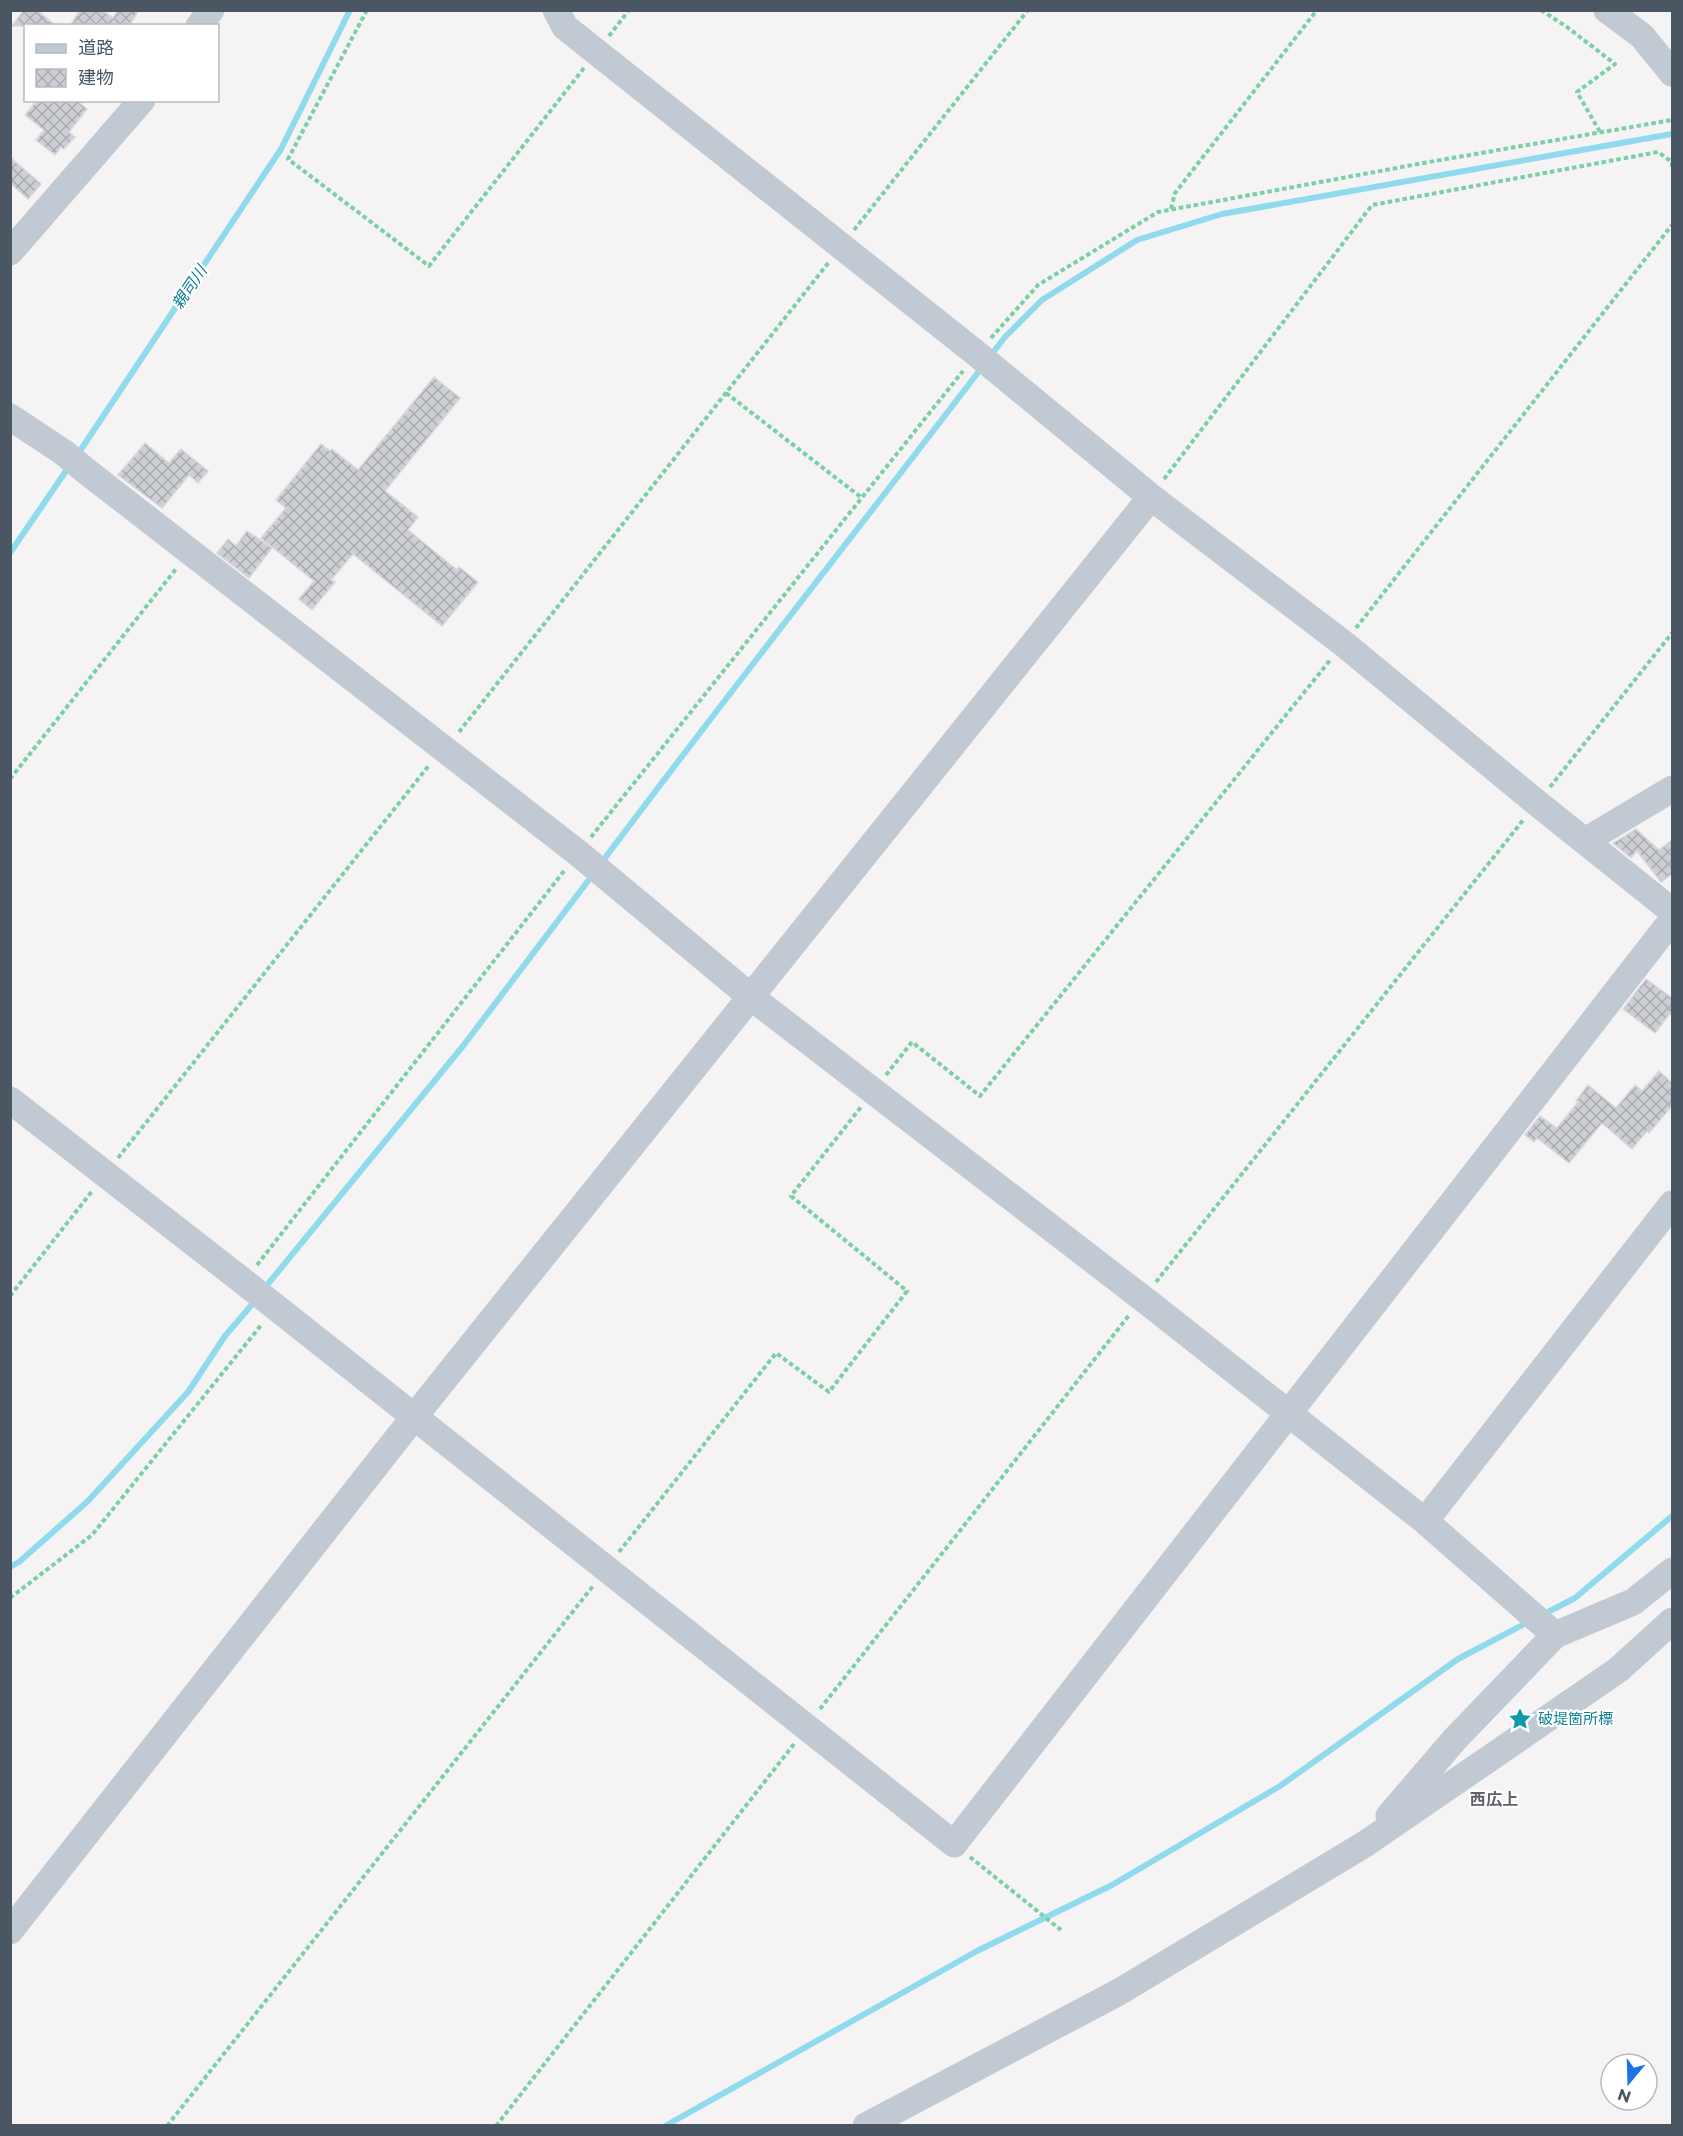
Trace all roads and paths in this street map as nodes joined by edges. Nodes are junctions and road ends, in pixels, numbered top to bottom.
1 (211, 10) edge
2 (367, 10) edge
3 (556, 10) edge
4 (629, 10) edge
5 (1029, 10) edge
6 (1317, 10) edge
7 (1541, 10) edge
8 (1613, 11) edge
9 (200, 24) edge
10 (597, 51) junction
11 (1672, 73) edge
12 (140, 102) edge
13 (1672, 120) edge
14 (1600, 132) junction
15 (1672, 168) edge
16 (1171, 209) junction
17 (1672, 225) edge
18 (841, 246) junction
19 (10, 252) edge
20 (977, 354) junction
21 (726, 393) junction
22 (10, 417) edge
23 (1151, 496) junction
24 (862, 498) junction
25 (190, 552) junction
26 (1672, 633) edge
27 (1344, 644) junction
28 (442, 748) junction
29 (10, 779) edge
30 (1672, 789) edge
31 (1537, 803) junction
32 (1585, 841) junction
33 (578, 853) junction
34 (1672, 910) edge
35 (1672, 920) edge
36 (751, 997) junction
37 (875, 1091) junction
38 (10, 1100) edge
39 (105, 1175) junction
40 (1672, 1204) edge
41 (244, 1282) junction
42 (10, 1296) edge
43 (1142, 1299) junction
44 (276, 1307) junction
45 (1288, 1413) junction
46 (414, 1417) junction
47 (1425, 1521) junction
48 (1672, 1571) edge
49 (10, 1598) edge
50 (1672, 1621) edge
51 (1555, 1635) junction
52 (806, 1728) junction
53 (954, 1844) junction
54 (1365, 1844) junction
55 (10, 1930) edge
56 (1061, 1930) dead end
57 (496, 2126) edge
58 (866, 2126) edge

1 - 9 street
2 - 10 path
3 - 10 street
4 - 10 path
5 - 18 path
6 - 16 path
7 - 14 path
8 - 11 street
10 - 18 street
12 - 19 street
13 - 14 path
14 - 16 path
15 - 23 path
16 - 20 path
17 - 27 path
18 - 20 street
18 - 21 path
20 - 23 street
20 - 24 path
21 - 24 path
21 - 28 path
22 - 25 street
23 - 27 street
23 - 36 street
24 - 33 path
25 - 28 street
25 - 29 path
26 - 31 path
27 - 31 street
27 - 37 path
28 - 33 street
28 - 39 path
30 - 32 street
31 - 32 street
31 - 43 path
32 - 34 street
33 - 36 street
33 - 41 path
35 - 45 street
36 - 37 street
36 - 46 street
37 - 43 street
38 - 39 street
39 - 41 street
39 - 42 path
40 - 47 street
41 - 44 street
43 - 45 street
43 - 52 path
44 - 46 street
44 - 49 path
45 - 47 street
45 - 53 street
46 - 52 street
46 - 55 street
47 - 51 street
48 - 51 street
50 - 54 street
51 - 54 street
52 - 53 street
52 - 57 path
53 - 56 path
54 - 58 street

